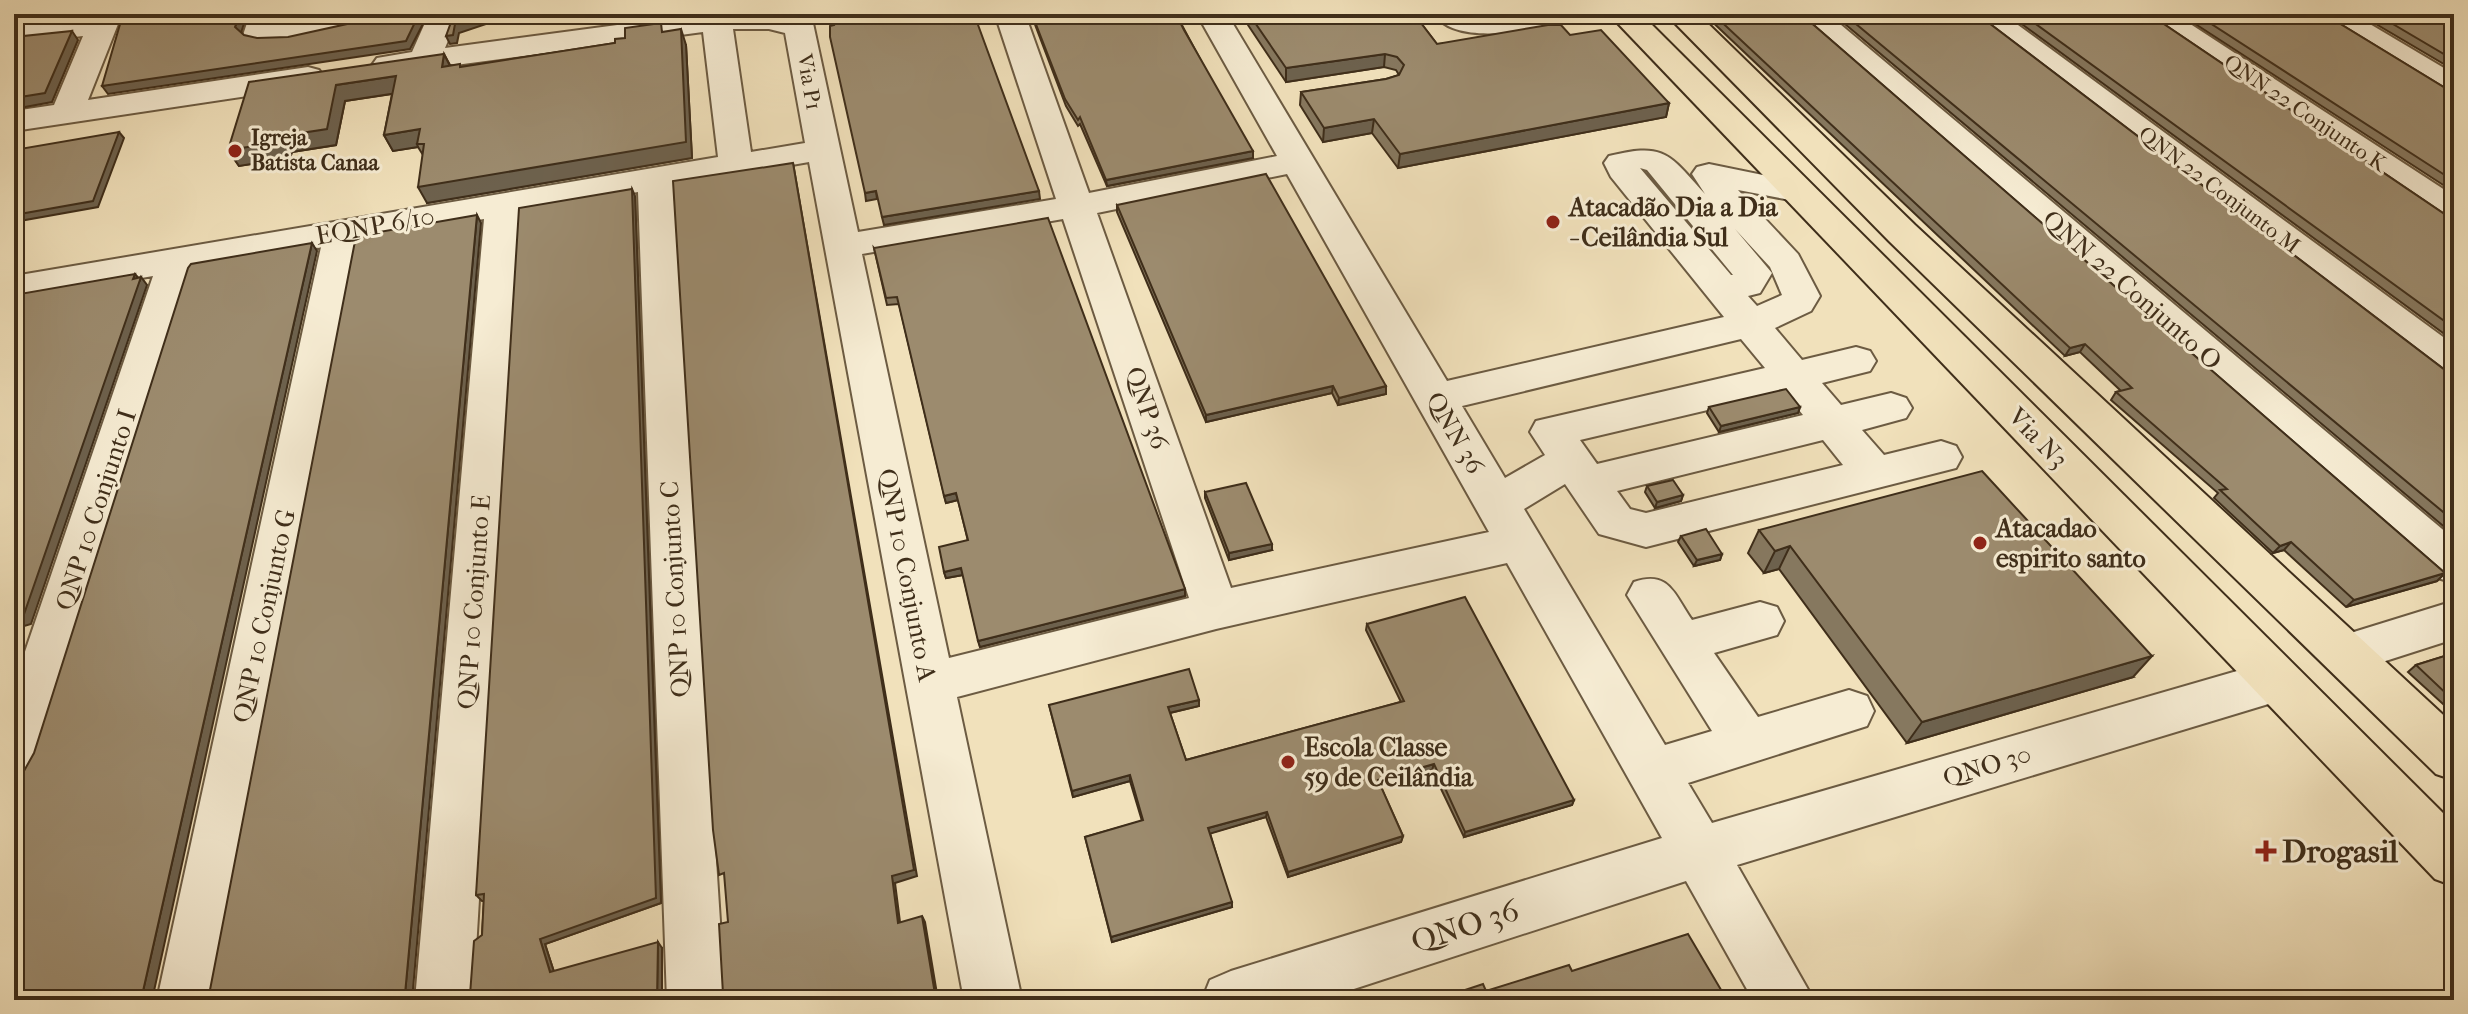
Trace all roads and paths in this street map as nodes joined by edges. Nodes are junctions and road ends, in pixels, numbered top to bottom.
1 (265, 14) edge
2 (444, 14) edge
3 (575, 14) edge
4 (661, 14) edge
5 (1010, 14) edge
6 (1212, 14) edge
7 (1449, 14) edge
8 (1556, 14) edge
9 (1681, 14) edge
10 (1810, 14) edge
11 (1984, 14) edge
12 (2155, 14) edge
13 (2332, 14) edge
14 (1619, 16) edge
15 (1496, 18) edge
16 (105, 19) edge
17 (716, 20) edge
18 (798, 21) edge
19 (14, 35) edge
20 (342, 52) edge
21 (438, 58) junction
22 (2454, 87) edge
23 (1703, 97) junction
24 (67, 113) junction
25 (14, 121) edge
26 (1735, 130) junction
27 (822, 150) junction
28 (1298, 162) junction
29 (736, 164) junction
30 (1709, 174) junction
31 (655, 178) junction
32 (1795, 191) junction
33 (503, 204) junction
34 (1077, 206) junction
35 (2454, 212) edge
36 (342, 232) junction
37 (1902, 233) junction
38 (841, 246) junction
39 (177, 261) junction
40 (14, 288) edge
41 (1724, 289) dead end
42 (1894, 292) junction
43 (1753, 323) junction
44 (1856, 361) dead end
45 (2454, 365) edge
46 (1794, 374) junction
47 (1520, 381) junction
48 (1435, 398) junction
49 (1891, 408) dead end
50 (1833, 421) junction
51 (1941, 457) dead end
52 (1570, 458) junction
53 (1874, 473) junction
54 (2181, 500) junction
55 (1508, 524) junction
56 (2454, 565) edge
57 (1650, 595) dead end
58 (1216, 610) junction
59 (2454, 620) edge
60 (1760, 621) dead end
61 (1681, 642) junction
62 (2345, 654) junction
63 (2275, 681) junction
64 (929, 684) junction
65 (1849, 711) dead end
66 (1747, 743) junction
67 (2454, 758) edge
68 (14, 759) edge
69 (1652, 772) junction
70 (1698, 852) junction
71 (2454, 861) edge
72 (186, 1000) edge
73 (444, 1000) edge
74 (696, 1000) edge
75 (993, 1000) edge
76 (1231, 1000) edge
77 (1785, 1000) edge

1 - 20 street
2 - 21 street
3 - 21 street
4 - 17 street
5 - 34 street, QNP 36
6 - 28 street, QNN 36
7 - 15 street
8 - 15 street
9 - 37 main road, Via N3
10 - 56 street, QNN 22 Conjunto O
11 - 45 street, QNN 22 Conjunto M
12 - 35 street, QNN 22 Conjunto K
13 - 22 street
14 - 23 main road, Via N3
16 - 19 street
16 - 24 street
17 - 18 street
17 - 21 street
17 - 29 street
18 - 27 street, Via P1
20 - 21 street
20 - 24 street
23 - 26 main road, Via N3
23 - 37 main road
24 - 25 street
26 - 30 street
26 - 32 main road, Via N3
27 - 29 street, EQNP 6/10
27 - 38 street, QNP 10 Conjunto A
28 - 34 street
28 - 48 street, QNN 36
29 - 31 street, EQNP 6/10
30 - 32 street
30 - 43 street
31 - 33 street, EQNP 6/10
31 - 74 street, QNP 10 Conjunto C
32 - 42 main road, Via N3
33 - 36 street, EQNP 6/10
33 - 73 street, QNP 10 Conjunto E
34 - 38 street
34 - 58 street, QNP 36
36 - 39 street, EQNP 6/10
36 - 72 street, QNP 10 Conjunto G
37 - 54 main road, Via N3
38 - 64 street, QNP 10 Conjunto A
39 - 40 street, EQNP 6/10
39 - 68 street, QNP 10 Conjunto I
41 - 43 street
42 - 54 main road
42 - 63 main road, Via N3
43 - 46 street
43 - 47 street
44 - 46 street
46 - 50 street
46 - 52 street
47 - 48 street
47 - 52 street
48 - 55 street, QNN 36
49 - 50 street
50 - 52 street
50 - 53 street
51 - 53 street
52 - 53 street
52 - 55 street
54 - 62 main road, Via N3
55 - 58 street
55 - 69 street, QNN 36
57 - 61 street
58 - 64 street
59 - 62 street
60 - 61 street
61 - 66 street
62 - 67 main road, Via N3
63 - 70 street, QNO 30
63 - 71 main road, Via N3
64 - 75 street, QNP 10 Conjunto A
65 - 66 street
66 - 69 street
69 - 70 street, QNN 36
70 - 76 street, QNO 36
70 - 77 street, QNN 36

